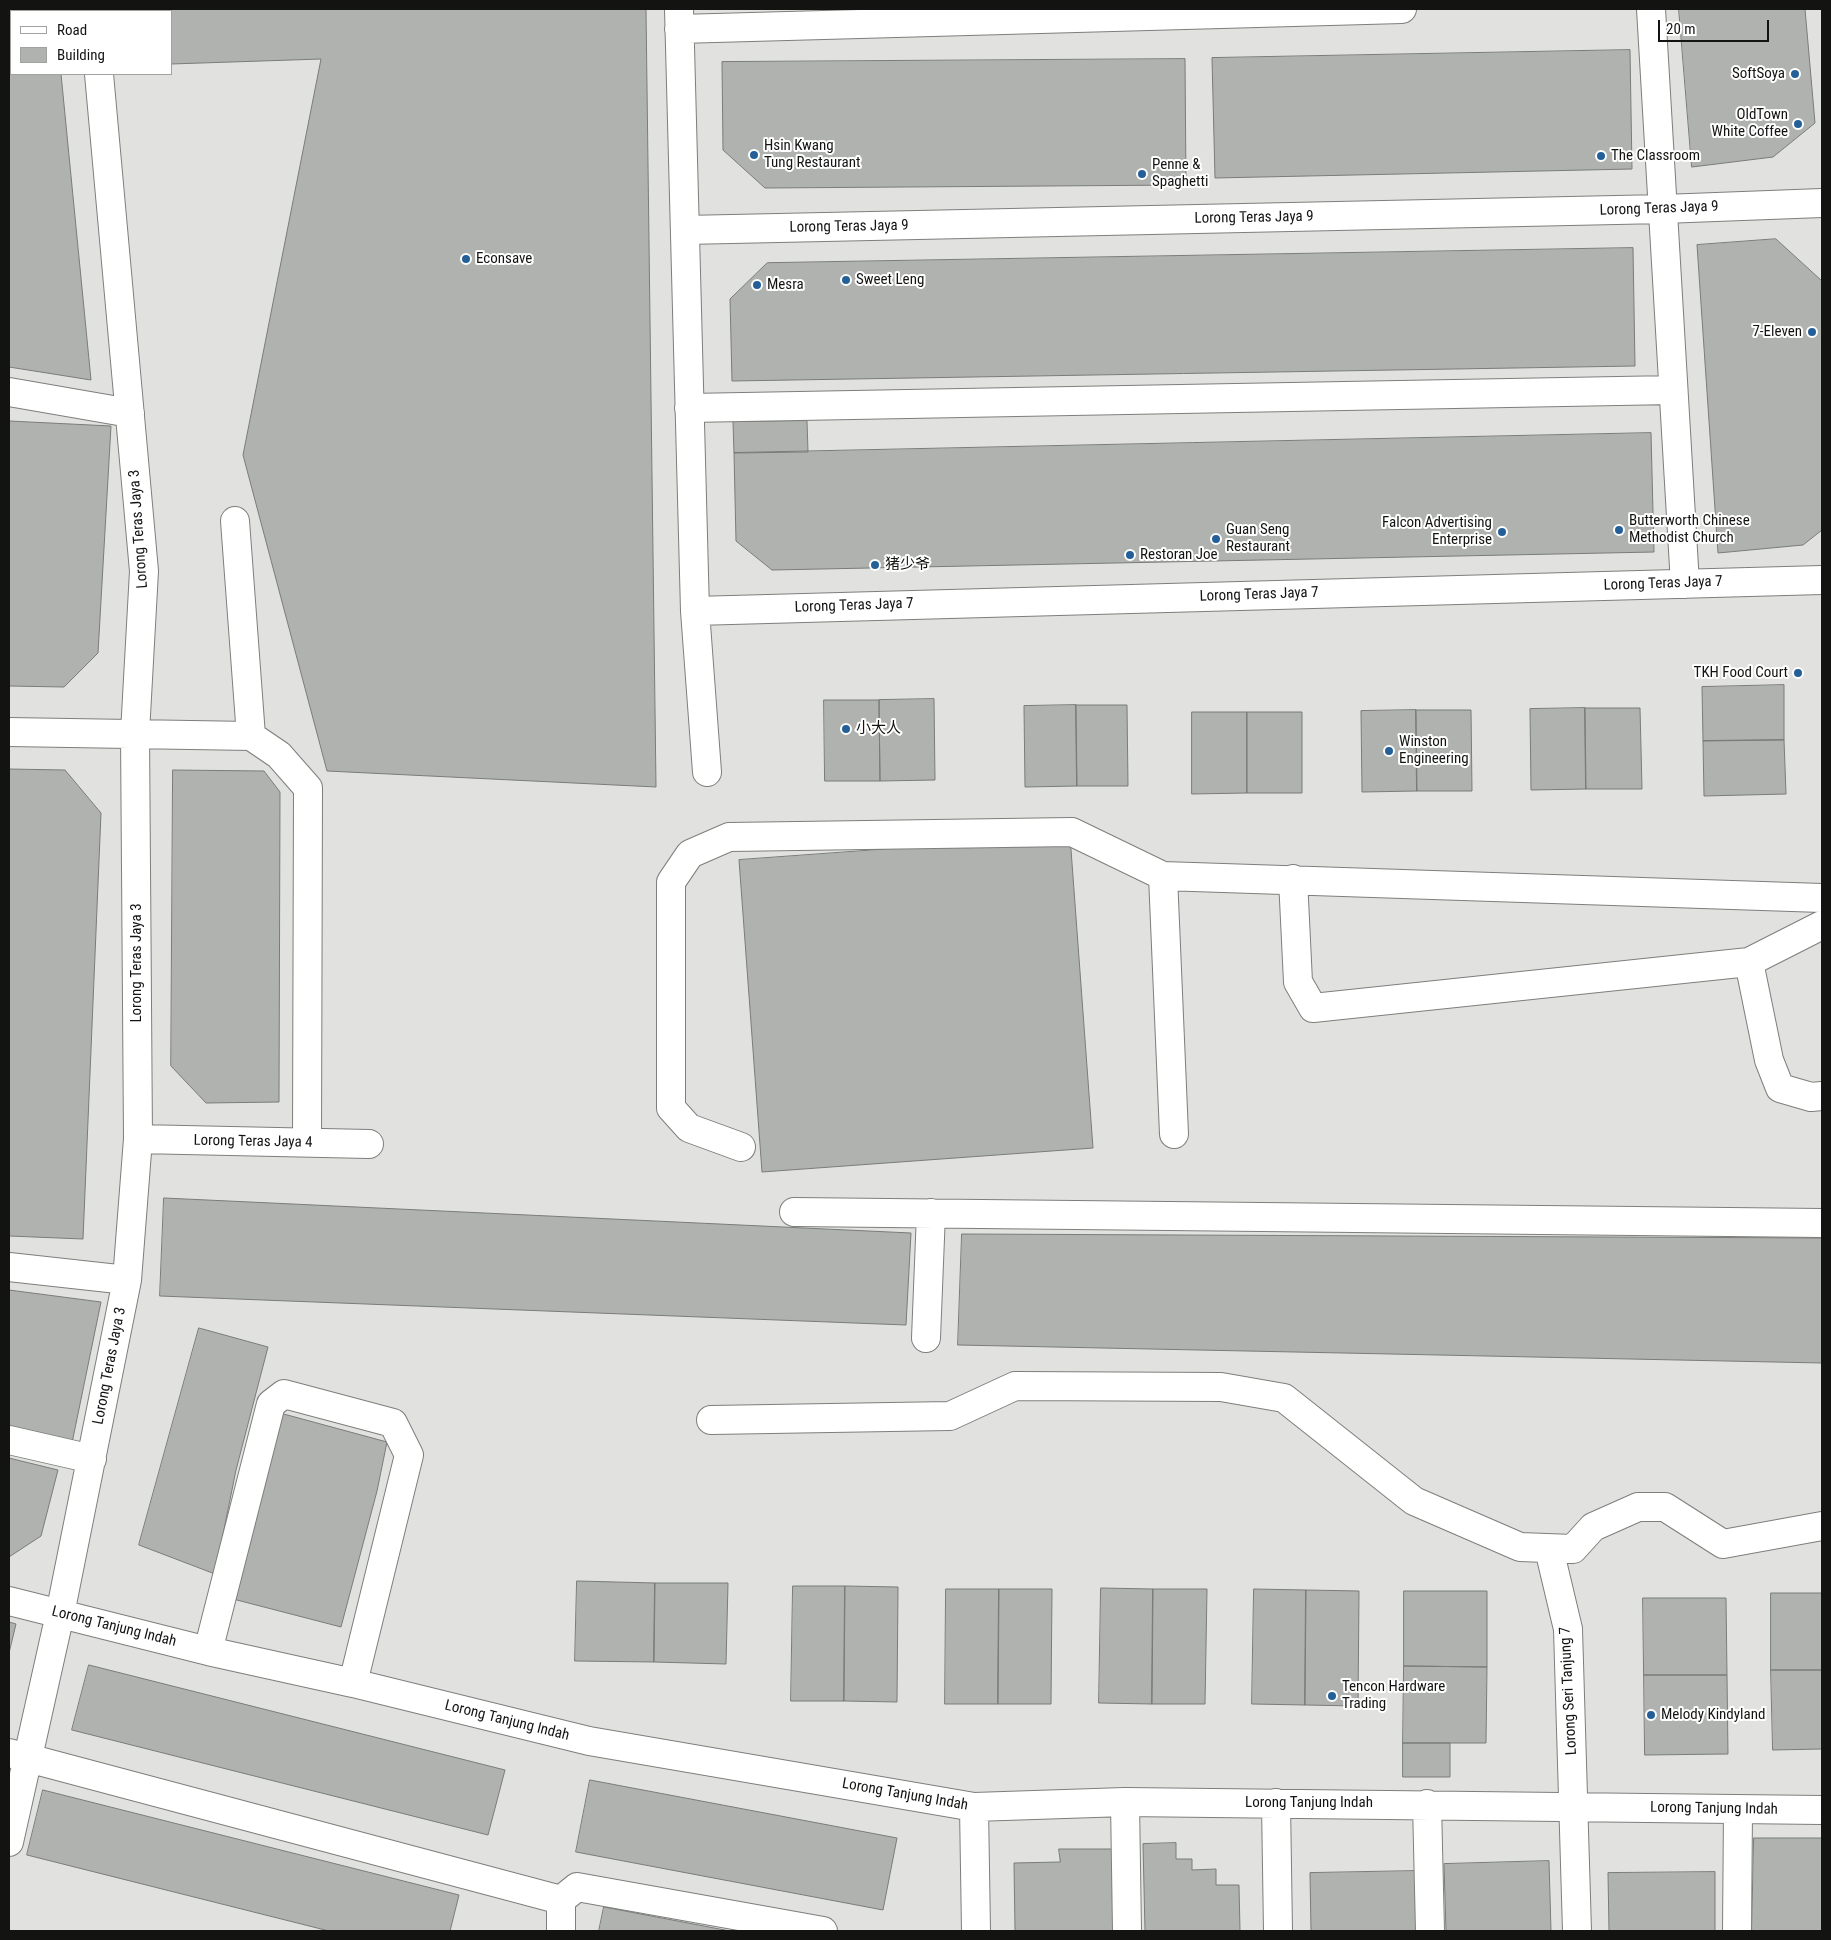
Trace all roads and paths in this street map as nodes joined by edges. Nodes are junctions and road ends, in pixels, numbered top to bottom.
1 (1402, 9) edge
2 (1651, 9) edge
3 (679, 19) edge
4 (99, 75) edge
5 (1822, 203) edge
6 (1662, 210) junction
7 (685, 230) junction
8 (1673, 390) junction
9 (9, 392) edge
10 (689, 408) junction
11 (130, 413) junction
12 (235, 521) dead end
13 (1822, 580) edge
14 (1685, 584) junction
15 (695, 611) junction
16 (9, 732) edge
17 (135, 733) junction
18 (250, 736) junction
19 (706, 772) dead end
20 (1163, 876) junction
21 (1292, 879) junction
22 (1822, 898) edge
23 (1822, 925) edge
24 (1748, 962) junction
25 (1822, 1096) edge
26 (1174, 1134) dead end
27 (138, 1139) junction
28 (308, 1142) junction
29 (369, 1144) dead end
30 (741, 1147) dead end
31 (794, 1212) dead end
32 (931, 1214) junction
33 (1822, 1223) edge
34 (9, 1267) edge
35 (127, 1280) junction
36 (926, 1338) dead end
37 (712, 1420) dead end
38 (9, 1440) edge
39 (92, 1459) junction
40 (1822, 1526) edge
41 (1549, 1549) junction
42 (9, 1601) edge
43 (60, 1614) junction
44 (208, 1651) junction
45 (353, 1683) junction
46 (18, 1755) edge
47 (1125, 1802) junction
48 (1276, 1803) junction
49 (1427, 1804) junction
50 (1574, 1806) junction
51 (974, 1807) junction
52 (1738, 1810) junction
53 (1822, 1810) edge
54 (9, 1842) edge
55 (560, 1900) junction
56 (561, 1931) edge
57 (823, 1931) edge
58 (976, 1931) edge
59 (1127, 1931) edge
60 (1278, 1931) edge
61 (1430, 1931) edge
62 (1577, 1931) edge
63 (1737, 1931) edge

1 - 3 street
2 - 6 street
3 - 7 street
4 - 11 street, Lorong Teras Jaya 3
5 - 6 street, Lorong Teras Jaya 9
6 - 7 street, Lorong Teras Jaya 9
6 - 8 street
7 - 10 street
8 - 10 street
8 - 14 street
9 - 11 street
10 - 15 street
11 - 17 street, Lorong Teras Jaya 3
12 - 18 street
13 - 14 street, Lorong Teras Jaya 7
14 - 15 street, Lorong Teras Jaya 7
15 - 19 street
16 - 17 street
17 - 18 street
17 - 27 street, Lorong Teras Jaya 3
18 - 28 street
20 - 21 street
20 - 26 street
20 - 30 street
21 - 22 street
21 - 24 street
23 - 24 street
24 - 25 street
27 - 28 street, Lorong Teras Jaya 4
27 - 35 street, Lorong Teras Jaya 3
28 - 29 street, Lorong Teras Jaya 4
31 - 32 street
32 - 33 street
32 - 36 street
34 - 35 street
35 - 39 street, Lorong Teras Jaya 3
37 - 41 street
38 - 39 street
39 - 43 street, Lorong Teras Jaya 3
40 - 41 street
41 - 50 street, Lorong Seri Tanjung 7
42 - 43 street, Lorong Tanjung Indah
43 - 44 street, Lorong Tanjung Indah
43 - 46 street, Lorong Teras Jaya 3
44 - 45 street, Lorong Tanjung Indah
44 - 45 street
45 - 51 street, Lorong Tanjung Indah
46 - 54 street, Lorong Teras Jaya 3
46 - 55 street
47 - 48 street, Lorong Tanjung Indah
47 - 51 street, Lorong Tanjung Indah
47 - 59 street
48 - 49 street, Lorong Tanjung Indah
48 - 60 street
49 - 50 street, Lorong Tanjung Indah
49 - 61 street
50 - 52 street, Lorong Tanjung Indah
50 - 62 street, Lorong Seri Tanjung 7
51 - 58 street
52 - 53 street, Lorong Tanjung Indah
52 - 63 street
55 - 56 street
55 - 57 street

